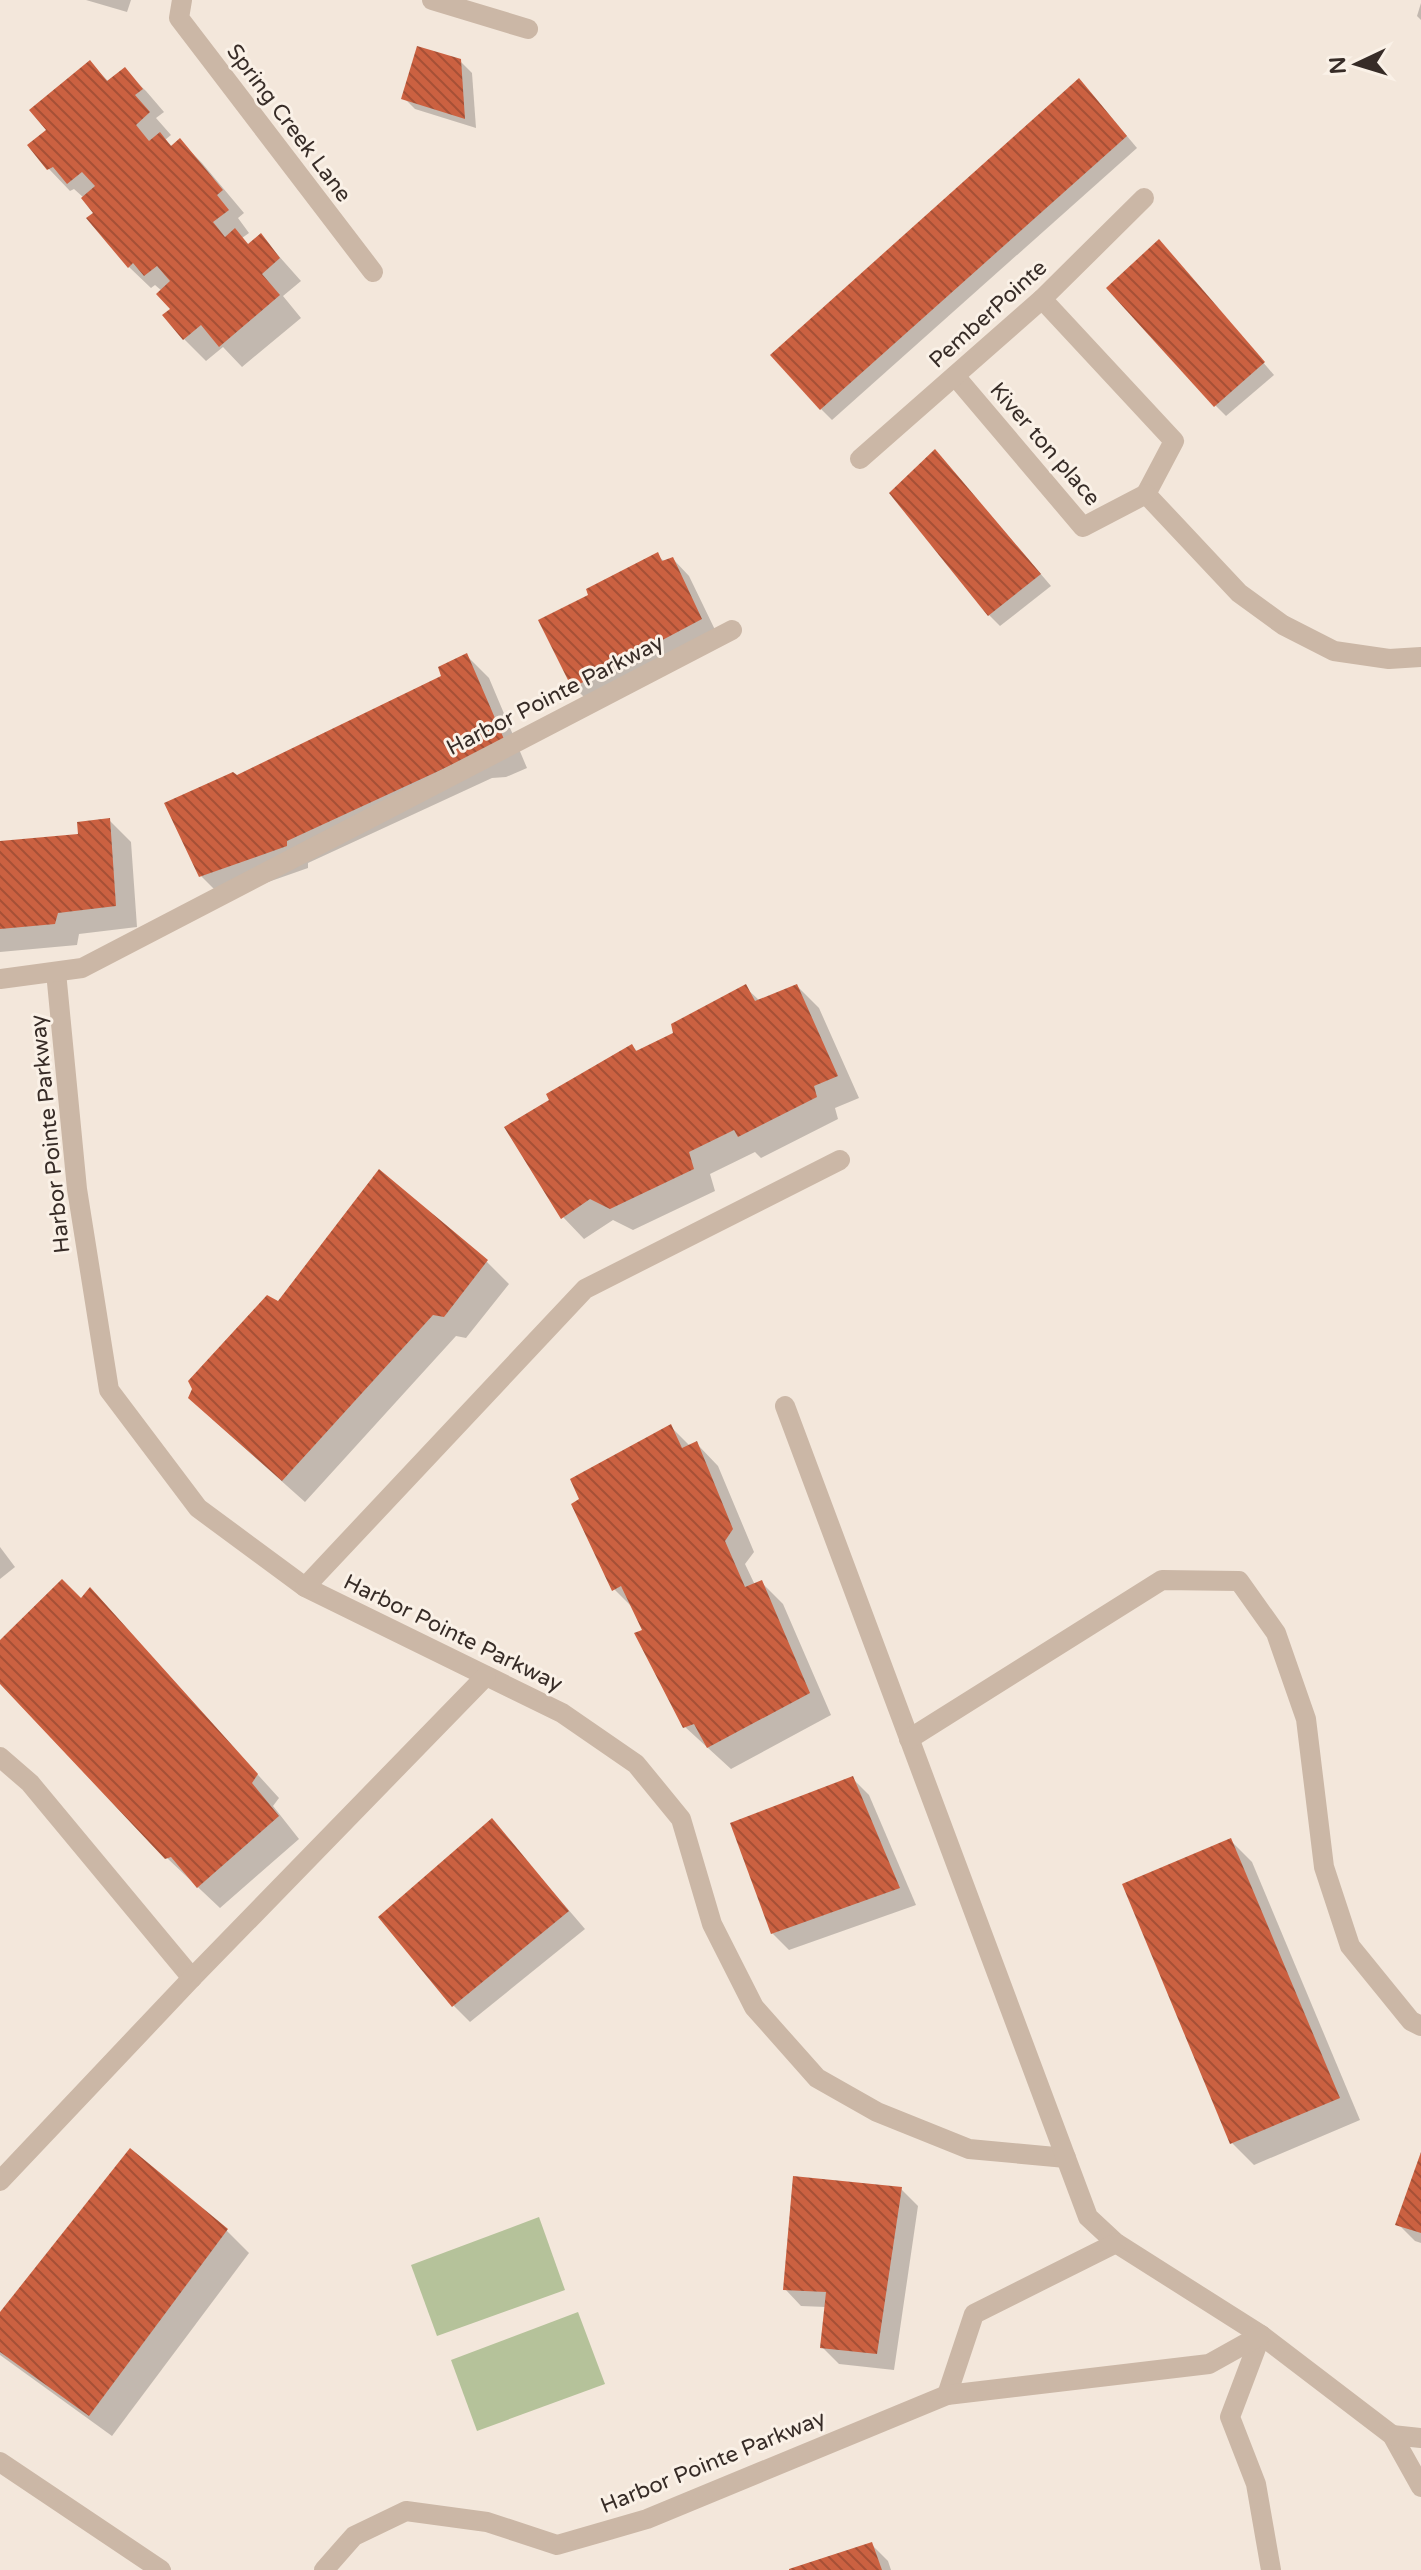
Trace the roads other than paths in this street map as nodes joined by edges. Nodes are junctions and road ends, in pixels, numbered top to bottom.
1 (182, 0) edge
2 (432, 0) edge
3 (528, 29) dead end
4 (1144, 198) dead end
5 (373, 272) dead end
6 (1042, 299) junction
7 (955, 376) junction
8 (860, 459) dead end
9 (1146, 494) junction
10 (732, 630) dead end
11 (1421, 657) edge
12 (56, 972) junction
13 (0, 979) edge
14 (840, 1160) dead end
15 (785, 1406) dead end
16 (305, 1587) junction
17 (486, 1676) junction
18 (909, 1739) junction
19 (0, 1757) edge
20 (192, 1978) junction
21 (1421, 2026) edge
22 (1066, 2158) junction
23 (0, 2181) edge
24 (1116, 2243) junction
25 (1261, 2335) junction
26 (947, 2395) junction
27 (1392, 2435) junction
28 (1421, 2438) edge
29 (0, 2462) edge
30 (1421, 2487) edge
31 (161, 2570) edge
32 (324, 2570) edge
33 (1271, 2570) edge

1 - 5 street, Spring Creek Lane
2 - 3 street
4 - 6 street, PemberPointe
6 - 7 street, PemberPointe
6 - 9 street
7 - 8 street, PemberPointe
7 - 9 street, Kiver ton place
9 - 11 street
10 - 12 street, Harbor Pointe Parkway
12 - 13 street, Harbor Pointe Parkway
12 - 16 street, Harbor Pointe Parkway
14 - 16 street
15 - 18 street
16 - 17 street, Harbor Pointe Parkway
17 - 20 street
17 - 22 street, Harbor Pointe Parkway
18 - 21 street
18 - 22 street
19 - 20 street
20 - 23 street
22 - 24 street
24 - 25 street
24 - 26 street
25 - 26 street, Harbor Pointe Parkway
25 - 27 street
25 - 33 street
26 - 32 street, Harbor Pointe Parkway
27 - 28 street
27 - 30 street
29 - 31 street

